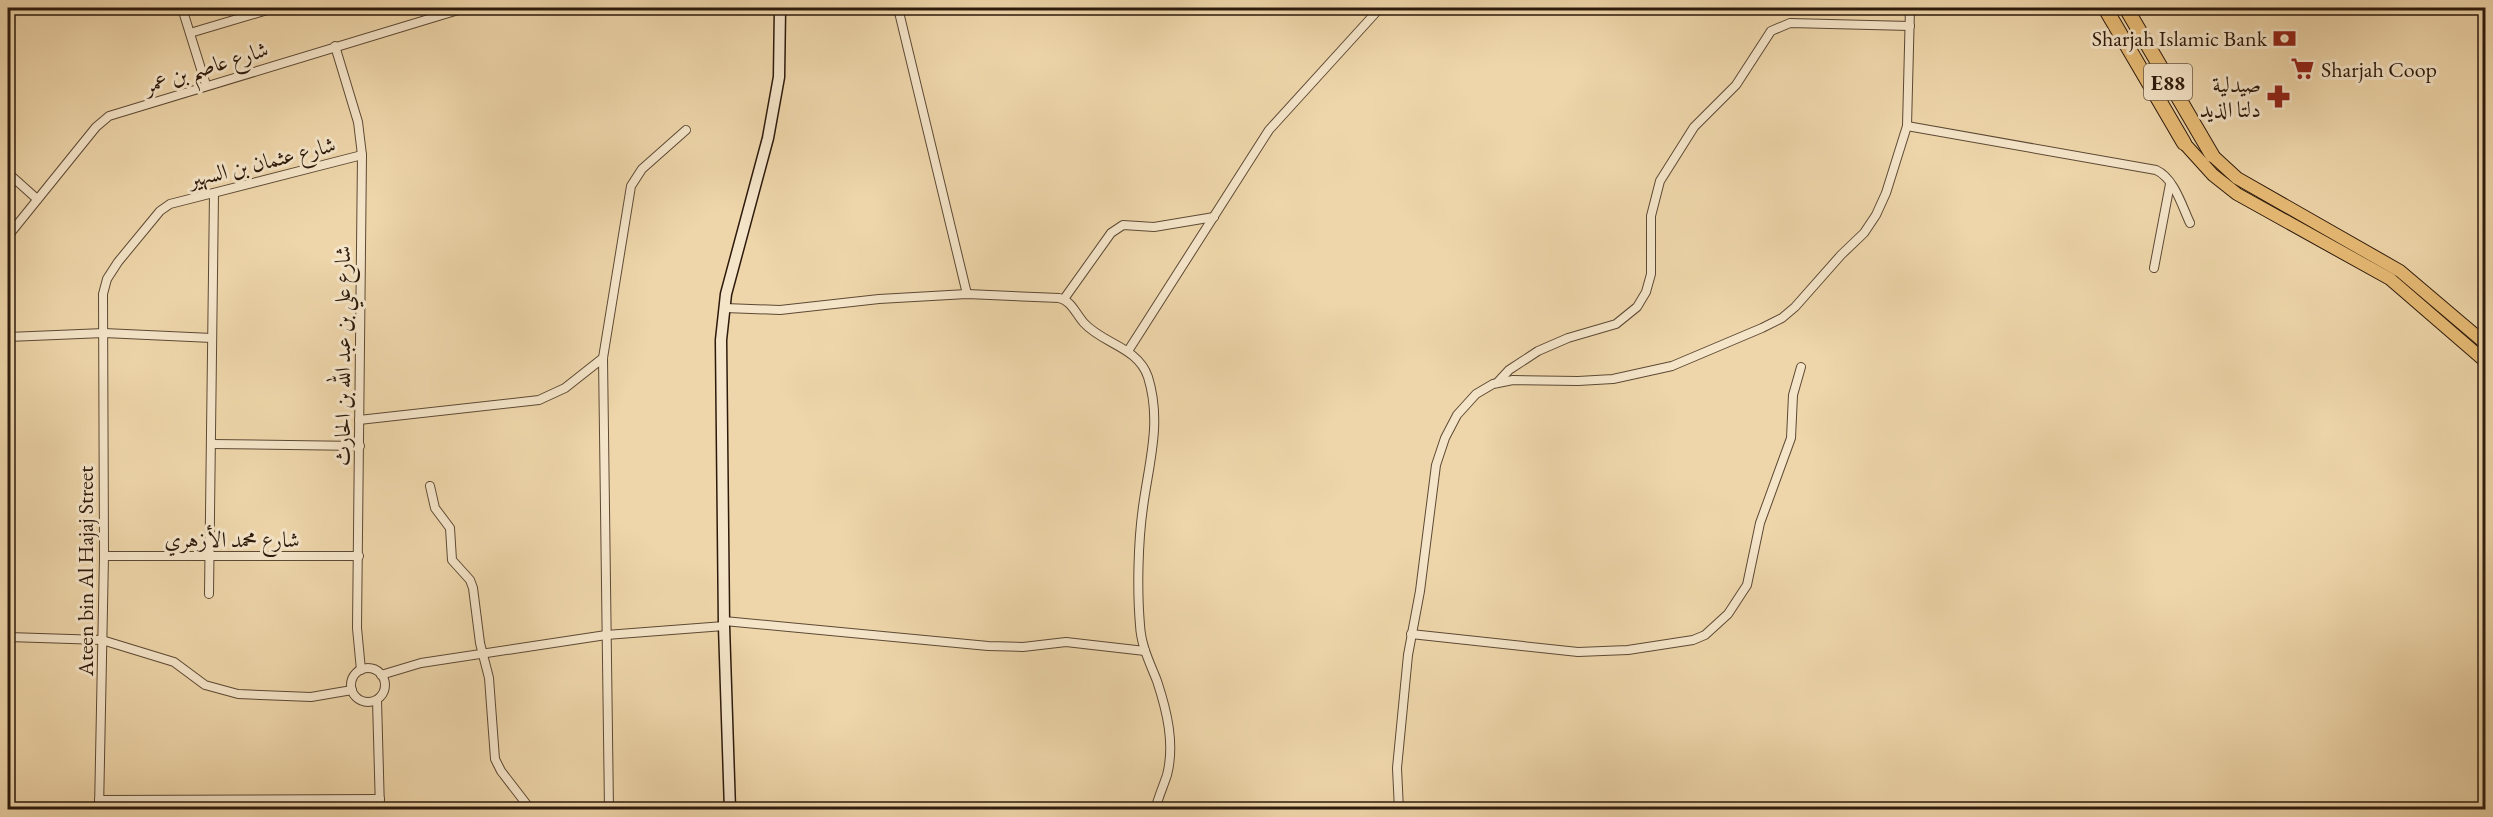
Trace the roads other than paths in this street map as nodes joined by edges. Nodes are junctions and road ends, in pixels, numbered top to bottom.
1 (182, 8) edge
2 (274, 8) edge
3 (465, 8) edge
4 (780, 8) edge
5 (898, 8) edge
6 (1380, 8) edge
7 (1910, 8) edge
8 (2105, 8) edge
9 (2126, 8) edge
10 (1910, 26) junction
11 (190, 33) junction
12 (335, 46) junction
13 (206, 86) junction
14 (1906, 126) junction
15 (686, 130) dead end
16 (2184, 143) joint
17 (2212, 154) joint
18 (362, 155) junction
19 (8, 173) edge
20 (2170, 184) junction
21 (214, 193) junction
22 (38, 199) junction
23 (170, 204) joint
24 (1214, 217) junction
25 (2190, 223) dead end
26 (8, 236) edge
27 (2154, 268) dead end
28 (967, 294) junction
29 (1064, 299) junction
30 (725, 308) junction
31 (104, 333) junction
32 (8, 337) edge
33 (212, 338) junction
34 (2486, 344) edge
35 (1128, 351) junction
36 (603, 358) junction
37 (2486, 362) edge
38 (1801, 367) dead end
39 (1497, 383) junction
40 (359, 420) junction
41 (211, 444) junction
42 (360, 446) junction
43 (430, 486) dead end
44 (104, 556) junction
45 (359, 556) junction
46 (209, 557) junction
47 (209, 594) dead end
48 (724, 623) junction
49 (1411, 634) junction
50 (606, 635) junction
51 (8, 637) edge
52 (102, 640) junction
53 (1145, 651) junction
54 (482, 655) junction
55 (361, 670) junction
56 (381, 675) junction
57 (351, 690) junction
58 (377, 700) junction
59 (380, 799) junction
60 (99, 800) junction
61 (99, 810) edge
62 (380, 810) edge
63 (531, 810) edge
64 (609, 810) edge
65 (730, 810) edge
66 (1155, 810) edge
67 (1399, 810) edge

1 - 11 street
2 - 11 street
3 - 12 street, شارع عاصم بن عمر
4 - 30 street
5 - 28 street
6 - 24 street
7 - 10 street
8 - 16 highway, E88
9 - 17 highway, E88
10 - 14 street
10 - 39 street
11 - 13 street
12 - 13 street, شارع عاصم بن عمر
12 - 18 street, شارع علي بن عبد الله بن الحارث
13 - 22 street, شارع عاصم بن عمر
14 - 20 street
14 - 39 street
15 - 36 street
16 - 37 main road
17 - 34 main road
18 - 21 street, شارع عثمان بن السهير
18 - 40 street, شارع علي بن عبد الله بن الحارث
19 - 22 street
20 - 25 street
20 - 27 street
21 - 23 street, شارع عثمان بن السهير
21 - 33 street
22 - 26 street, شارع عاصم بن عمر
23 - 31 street, Ateen bin Al Hajaj Street
24 - 29 street
24 - 35 street
28 - 29 street
28 - 30 street
29 - 35 street
30 - 48 street
31 - 32 street
31 - 33 street
31 - 44 street, Ateen bin Al Hajaj Street
33 - 41 street
35 - 53 street
36 - 40 street
36 - 50 street
38 - 49 street
39 - 49 street
40 - 42 street, شارع علي بن عبد الله بن الحارث
41 - 42 street
41 - 46 street
42 - 45 street, شارع علي بن عبد الله بن الحارث
43 - 54 street
44 - 46 street, شارع محمد الأزهري
44 - 52 street, Ateen bin Al Hajaj Street
45 - 46 street, شارع محمد الأزهري
45 - 55 street, شارع علي بن عبد الله بن الحارث
46 - 47 street
48 - 50 street
48 - 53 street
48 - 65 street
49 - 67 street
50 - 54 street
50 - 64 street
51 - 52 street
52 - 57 street
52 - 60 street, Ateen bin Al Hajaj Street
53 - 66 street
54 - 56 street
54 - 63 street
55 - 56 street
55 - 57 street
56 - 58 street
57 - 58 street
58 - 59 street
59 - 60 street
59 - 62 street
60 - 61 street, Ateen bin Al Hajaj Street

